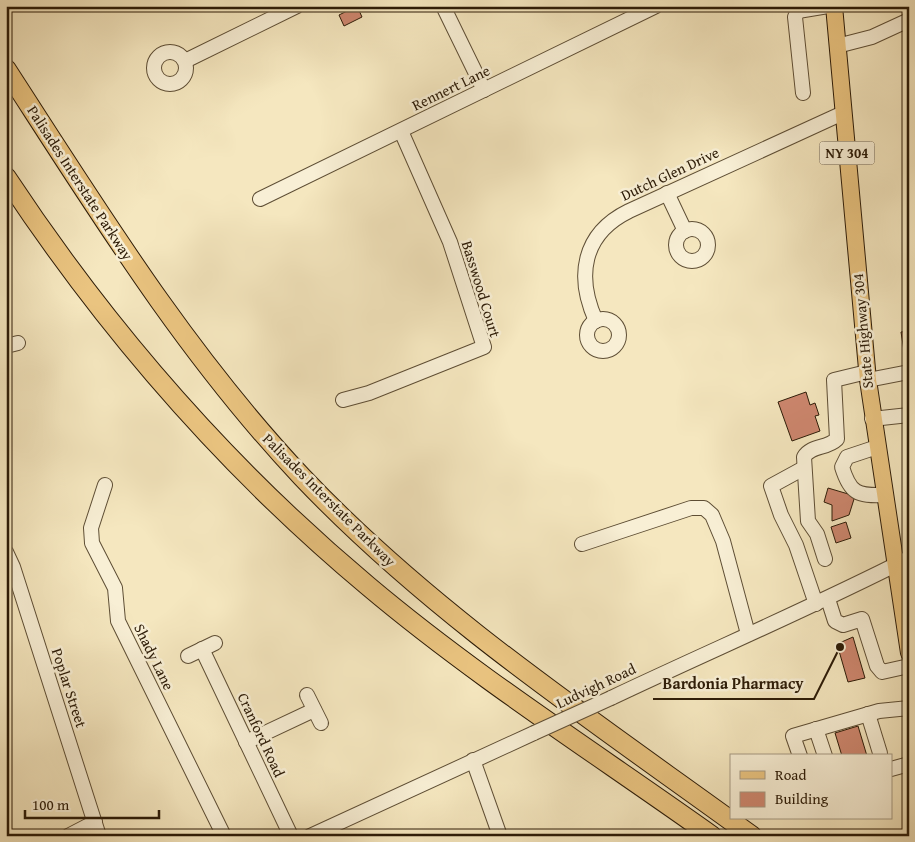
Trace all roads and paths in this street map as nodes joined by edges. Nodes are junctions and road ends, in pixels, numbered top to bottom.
1 (297, 6) edge
2 (443, 6) edge
3 (656, 6) edge
4 (828, 6) edge
5 (834, 6) edge
6 (796, 9) edge
7 (909, 20) edge
8 (837, 46) junction
9 (185, 61) dead end
10 (6, 69) edge
11 (484, 90) junction
12 (803, 94) dead end
13 (843, 114) junction
14 (401, 131) junction
15 (6, 177) edge
16 (668, 193) junction
17 (260, 199) dead end
18 (685, 231) dead end
19 (596, 320) dead end
20 (909, 372) edge
21 (867, 376) junction
22 (343, 400) dead end
23 (909, 415) edge
24 (872, 419) junction
25 (876, 447) junction
26 (804, 468) junction
27 (105, 486) dead end
28 (884, 495) junction
29 (808, 521) junction
30 (790, 533) junction
31 (582, 544) dead end
32 (6, 552) edge
33 (825, 558) dead end
34 (902, 562) edge
35 (822, 601) junction
36 (748, 634) junction
37 (909, 653) edge
38 (188, 656) dead end
39 (909, 666) edge
40 (307, 695) dead end
41 (909, 708) edge
42 (314, 710) junction
43 (868, 714) junction
44 (321, 723) dead end
45 (816, 729) junction
46 (246, 742) junction
47 (880, 753) dead end
48 (799, 754) edge
49 (824, 754) edge
50 (473, 760) junction
51 (909, 764) edge
52 (892, 769) edge
53 (730, 820) edge
54 (730, 820) edge
55 (97, 829) edge
56 (68, 836) edge
57 (224, 836) edge
58 (291, 836) edge
59 (310, 836) edge
60 (500, 836) edge
61 (712, 836) edge
62 (752, 836) edge

1 - 9 street
2 - 11 street
3 - 11 street, Rennert Lane
4 - 6 street
5 - 8 main road, State Highway 304 / NY 304
6 - 12 street
7 - 8 street
8 - 13 main road, State Highway 304 / NY 304
10 - 54 highway, Palisades Interstate Parkway
11 - 14 street, Rennert Lane
13 - 16 street, Dutch Glen Drive
13 - 21 main road, State Highway 304 / NY 304
14 - 17 street, Rennert Lane
14 - 22 street, Basswood Court
15 - 61 highway
16 - 18 street
16 - 19 street, Dutch Glen Drive
20 - 21 street
21 - 24 main road, State Highway 304 / NY 304
21 - 26 street
23 - 24 street
24 - 25 main road, State Highway 304 / NY 304
25 - 28 main road, State Highway 304 / NY 304
25 - 28 street
26 - 29 street
26 - 30 street
27 - 57 street, Shady Lane
28 - 34 main road, State Highway 304 / NY 304
29 - 30 street
29 - 33 street
30 - 35 street
31 - 36 street
32 - 55 street, Poplar Street
34 - 35 street, Ludvigh Road
34 - 37 main road, State Highway 304 / NY 304
35 - 36 street, Ludvigh Road
35 - 39 street
36 - 50 street, Ludvigh Road, bridge
38 - 46 street, Cranford Road
40 - 42 street
41 - 43 street
42 - 44 street
42 - 46 street
43 - 45 street
43 - 47 street
45 - 48 street
45 - 49 street
46 - 58 street, Cranford Road
50 - 59 street, Ludvigh Road
50 - 60 street
51 - 52 street
53 - 62 highway, Palisades Interstate Parkway
55 - 56 street

